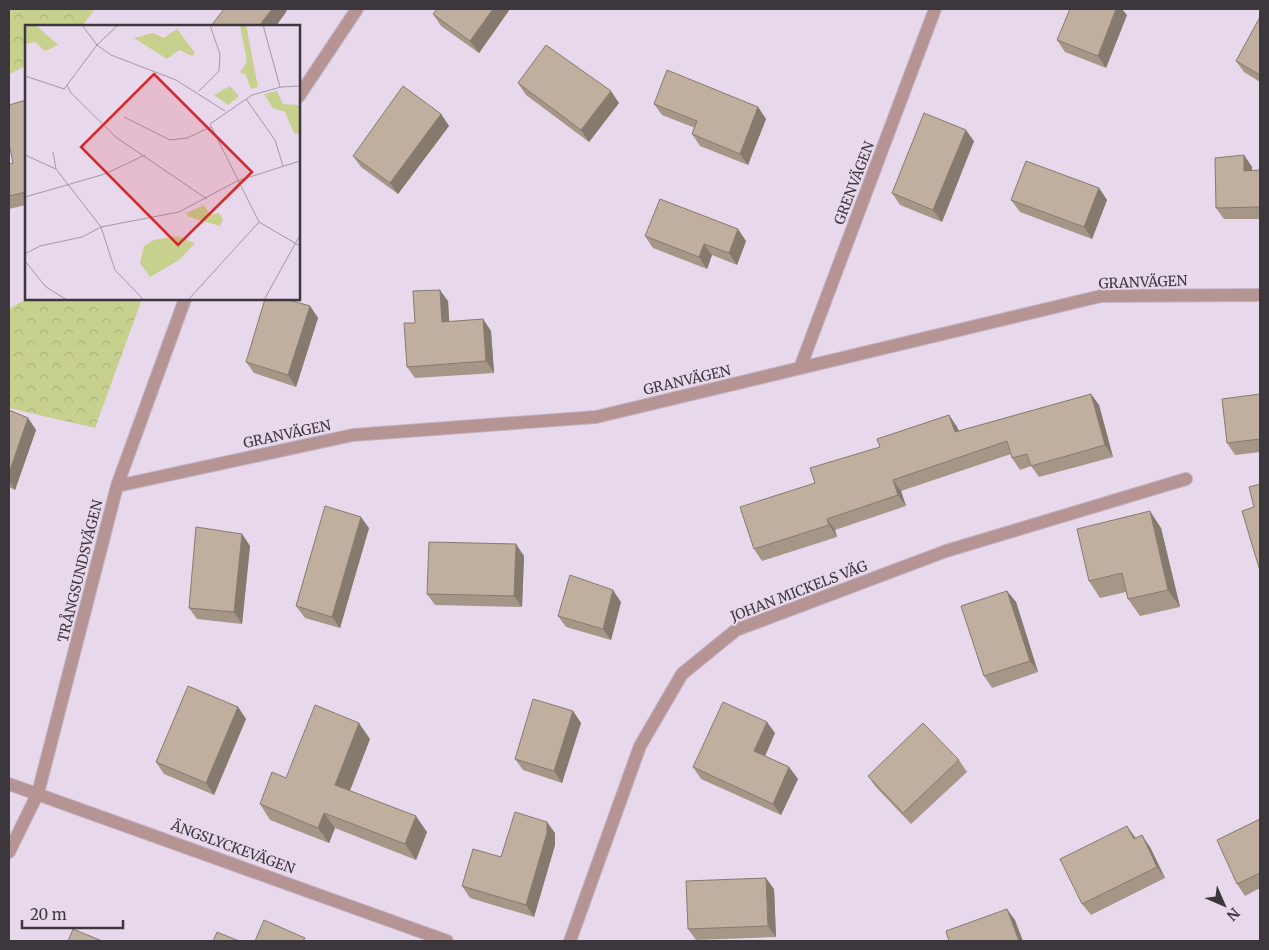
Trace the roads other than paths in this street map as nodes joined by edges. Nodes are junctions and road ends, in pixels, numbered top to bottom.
1 (357, 9) edge
2 (935, 9) edge
3 (300, 94) edge
4 (1260, 295) edge
5 (185, 300) edge
6 (800, 368) junction
7 (1186, 480) dead end
8 (117, 486) junction
9 (9, 784) edge
10 (38, 792) junction
11 (9, 852) edge
12 (447, 941) edge
13 (570, 941) edge

1 - 3 street
2 - 6 street, GRENVÄGEN
4 - 6 street, GRANVÄGEN
5 - 8 street, TRÅNGSUNDSVÄGEN
6 - 8 street, GRANVÄGEN
7 - 13 street, JOHAN MICKELS VÄG
8 - 10 street, TRÅNGSUNDSVÄGEN
9 - 10 street, ÄNGSLYCKEVÄGEN
10 - 11 street, TRÅNGSUNDSVÄGEN
10 - 12 street, ÄNGSLYCKEVÄGEN

